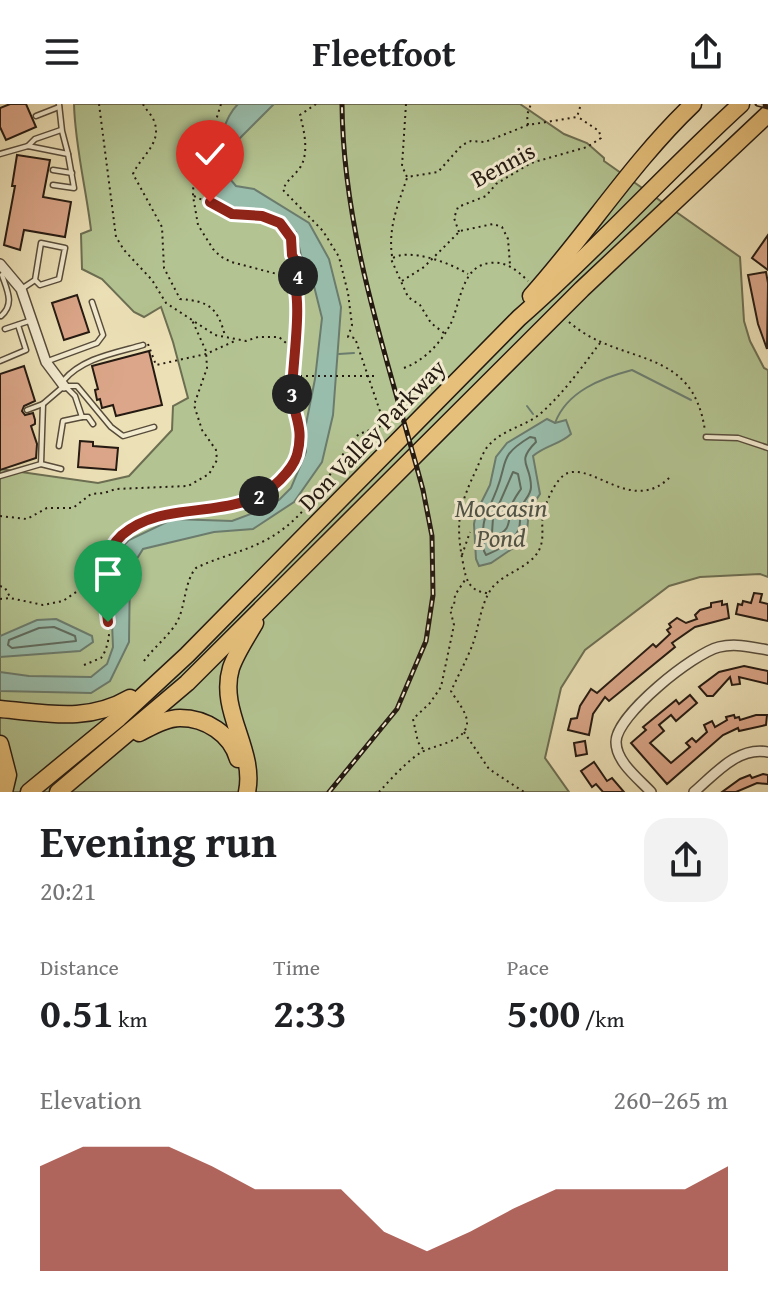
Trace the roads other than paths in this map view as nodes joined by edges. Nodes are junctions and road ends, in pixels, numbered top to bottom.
1 (693, 104) edge
2 (741, 104) edge
3 (59, 105) edge
4 (768, 114) edge
5 (36, 116) dead end
6 (62, 130) junction
7 (28, 146) junction
8 (0, 154) edge
9 (68, 154) junction
10 (53, 170) dead end
11 (72, 173) junction
12 (53, 185) dead end
13 (0, 264) edge
14 (4, 274) edge
15 (35, 280) junction
16 (21, 289) junction
17 (92, 302) dead end
18 (1, 316) edge
19 (519, 318) junction
20 (31, 320) junction
21 (18, 325) junction
22 (5, 329) dead end
23 (143, 345) road end
24 (0, 361) edge
25 (46, 362) junction
26 (63, 384) junction
27 (43, 404) junction
28 (27, 410) dead end
29 (82, 417) junction
30 (93, 424) dead end
31 (154, 427) dead end
32 (706, 437) road end
33 (59, 446) dead end
34 (768, 448) edge
35 (41, 464) junction
36 (61, 469) dead end
37 (0, 476) edge
38 (261, 611) junction
39 (768, 650) edge
40 (156, 683) junction
41 (0, 709) edge
42 (119, 742) junction
43 (0, 744) edge
44 (768, 752) edge
45 (4, 792) edge
46 (29, 792) edge
47 (58, 792) edge
48 (244, 792) edge
49 (651, 792) edge
50 (694, 792) edge

1 - 19 highway
2 - 19 highway, Don Valley Parkway
3 - 5 lane
3 - 6 lane
4 - 38 highway, Don Valley Parkway
6 - 7 lane
6 - 9 lane
7 - 8 lane
7 - 9 lane
9 - 11 lane
10 - 11 lane
11 - 12 lane
13 - 14 street
14 - 16 street
14 - 18 lane
15 - 15 lane
15 - 16 lane
16 - 20 street
17 - 25 lane
19 - 40 highway, Don Valley Parkway
20 - 21 lane
20 - 25 street
21 - 22 lane
21 - 24 lane
23 - 26 lane
25 - 26 street
26 - 27 lane
26 - 29 lane
26 - 31 lane
27 - 28 lane
27 - 35 lane
29 - 30 lane
29 - 33 lane
32 - 34 lane
35 - 36 lane
35 - 37 lane
38 - 42 highway, Don Valley Parkway
38 - 48 highway
39 - 49 street
40 - 41 highway
40 - 46 highway, Don Valley Parkway
42 - 47 highway, Don Valley Parkway
42 - 48 highway
43 - 45 highway
44 - 50 street

